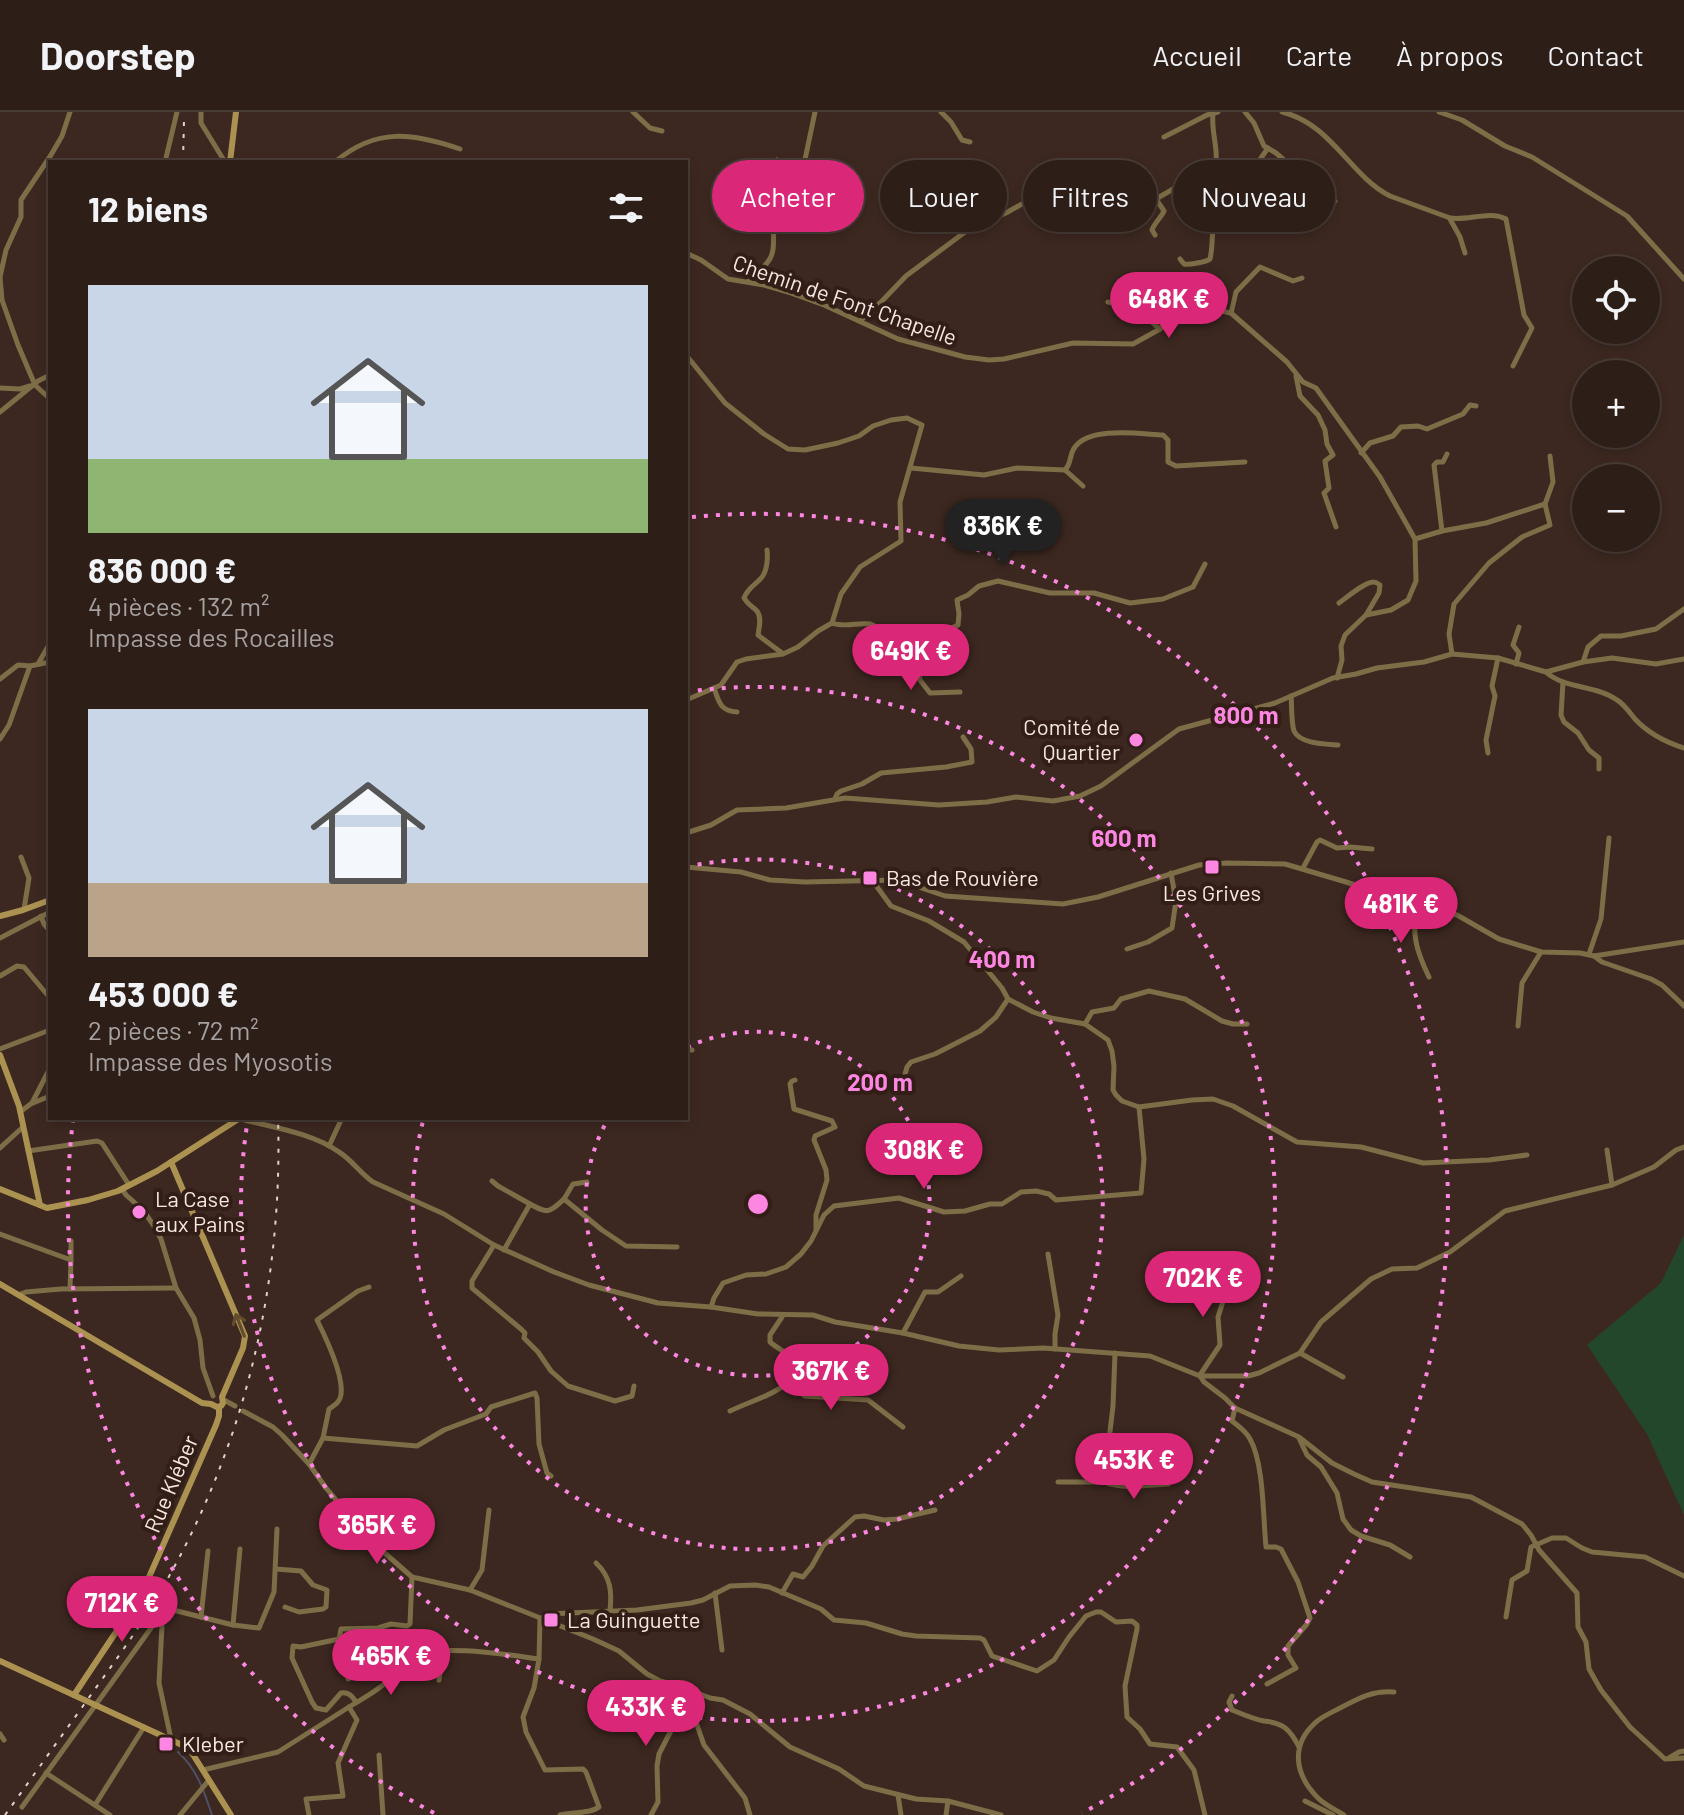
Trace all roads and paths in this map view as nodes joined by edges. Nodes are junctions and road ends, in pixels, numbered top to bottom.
1 (70, 112) edge
2 (177, 112) edge
3 (201, 112) edge
4 (236, 112) edge
5 (633, 112) edge
6 (815, 112) edge
7 (941, 112) edge
8 (1245, 112) edge
9 (1282, 112) edge
10 (1439, 112) edge
11 (1216, 113) edge
12 (662, 131) dead end
13 (1164, 137) dead end
14 (970, 142) dead end
15 (1268, 148) junction
16 (460, 149) dead end
17 (165, 160) edge
18 (227, 160) edge
19 (228, 160) edge
20 (337, 160) edge
21 (805, 160) edge
22 (1284, 160) edge
23 (1023, 203) edge
24 (1450, 218) junction
25 (773, 232) edge
26 (1155, 235) dead end
27 (1465, 253) dead end
28 (688, 254) edge
29 (1180, 259) dead end
30 (1302, 278) dead end
31 (1684, 279) edge
32 (748, 282) junction
33 (1108, 302) dead end
34 (1231, 313) junction
35 (860, 321) junction
36 (1160, 329) junction
37 (688, 357) edge
38 (1513, 366) dead end
39 (1294, 372) junction
40 (48, 376) edge
41 (35, 385) junction
42 (0, 388) edge
43 (48, 397) edge
44 (1476, 406) dead end
45 (0, 412) edge
46 (1361, 453) junction
47 (1447, 454) dead end
48 (1550, 456) dead end
49 (1245, 462) dead end
50 (911, 468) junction
51 (1065, 470) junction
52 (1083, 486) dead end
53 (1545, 504) junction
54 (1336, 527) dead end
55 (1442, 531) junction
56 (1415, 539) junction
57 (767, 550) dead end
58 (1205, 564) dead end
59 (1339, 603) dead end
60 (1684, 609) edge
61 (1366, 615) junction
62 (832, 623) junction
63 (1519, 627) dead end
64 (894, 640) junction
65 (48, 646) edge
66 (783, 654) junction
67 (1452, 654) junction
68 (1498, 658) junction
69 (1684, 659) edge
70 (48, 662) edge
71 (1583, 662) junction
72 (1516, 664) junction
73 (34, 665) junction
74 (1546, 672) junction
75 (1337, 678) junction
76 (0, 679) edge
77 (1563, 682) junction
78 (714, 688) junction
79 (960, 692) dead end
80 (1291, 696) junction
81 (688, 699) edge
82 (737, 712) dead end
83 (963, 737) dead end
84 (0, 739) edge
85 (1338, 745) dead end
86 (1684, 748) edge
87 (1488, 753) dead end
88 (1599, 769) dead end
89 (835, 800) junction
90 (688, 832) edge
91 (1609, 838) dead end
92 (1372, 849) dead end
93 (21, 857) dead end
94 (688, 867) edge
95 (1303, 868) junction
96 (1171, 873) junction
97 (871, 879) junction
98 (48, 901) edge
99 (1416, 905) junction
100 (23, 910) junction
101 (48, 913) edge
102 (0, 916) edge
103 (41, 916) junction
104 (48, 929) edge
105 (0, 938) edge
106 (1684, 942) edge
107 (1127, 949) dead end
108 (1541, 952) junction
109 (1592, 955) junction
110 (0, 976) edge
111 (1429, 977) dead end
112 (48, 996) edge
113 (1008, 999) junction
114 (1684, 1006) edge
115 (1085, 1024) junction
116 (1247, 1024) dead end
117 (1518, 1026) dead end
118 (48, 1031) edge
119 (0, 1049) edge
120 (0, 1055) edge
121 (48, 1072) edge
122 (795, 1080) dead end
123 (902, 1085) dead end
124 (48, 1097) edge
125 (32, 1103) junction
126 (1139, 1107) junction
127 (20, 1112) junction
128 (237, 1120) edge
129 (248, 1120) edge
130 (341, 1120) edge
131 (23, 1127) junction
132 (1, 1146) edge
133 (329, 1146) junction
134 (1684, 1147) edge
135 (1607, 1150) dead end
136 (28, 1151) junction
137 (1527, 1155) dead end
138 (171, 1162) junction
139 (492, 1181) dead end
140 (587, 1182) dead end
141 (1612, 1185) junction
142 (125, 1187) junction
143 (0, 1189) edge
144 (564, 1199) junction
145 (530, 1204) junction
146 (40, 1205) junction
147 (817, 1230) junction
148 (0, 1234) edge
149 (71, 1241) dead end
150 (494, 1245) junction
151 (677, 1247) dead end
152 (504, 1250) junction
153 (1048, 1254) dead end
154 (71, 1260) junction
155 (961, 1276) dead end
156 (1236, 1277) dead end
157 (0, 1284) edge
158 (369, 1287) dead end
159 (176, 1288) junction
160 (70, 1289) junction
161 (18, 1295) junction
162 (711, 1307) junction
163 (783, 1316) junction
164 (903, 1333) junction
165 (1055, 1349) junction
166 (1115, 1353) junction
167 (1300, 1353) junction
168 (796, 1374) junction
169 (1200, 1376) junction
170 (1343, 1377) dead end
171 (634, 1386) dead end
172 (218, 1401) junction
173 (235, 1406) dead end
174 (1235, 1408) junction
175 (243, 1411) dead end
176 (730, 1411) dead end
177 (903, 1427) dead end
178 (1299, 1437) junction
179 (323, 1438) junction
180 (309, 1464) junction
181 (551, 1476) dead end
182 (1058, 1482) dead end
183 (1104, 1482) junction
184 (1168, 1484) dead end
185 (489, 1510) dead end
186 (935, 1510) dead end
187 (277, 1529) dead end
188 (1535, 1544) junction
189 (240, 1549) dead end
190 (208, 1551) dead end
191 (1410, 1557) dead end
192 (596, 1563) dead end
193 (276, 1569) junction
194 (1684, 1576) edge
195 (412, 1577) junction
196 (470, 1590) junction
197 (715, 1593) junction
198 (782, 1593) junction
199 (172, 1599) dead end
200 (285, 1607) dead end
201 (165, 1608) junction
202 (610, 1611) junction
203 (159, 1617) junction
204 (201, 1617) junction
205 (1506, 1617) dead end
206 (540, 1619) junction
207 (233, 1625) junction
208 (339, 1639) junction
209 (722, 1650) dead end
210 (443, 1651) junction
211 (539, 1659) junction
212 (0, 1661) edge
213 (348, 1679) dead end
214 (439, 1680) dead end
215 (669, 1684) junction
216 (1267, 1684) dead end
217 (1394, 1692) dead end
218 (74, 1695) junction
219 (1232, 1696) dead end
220 (356, 1702) junction
221 (92, 1704) junction
222 (349, 1707) junction
223 (681, 1711) junction
224 (144, 1727) junction
225 (171, 1739) junction
226 (1299, 1747) junction
227 (1684, 1751) edge
228 (379, 1755) dead end
229 (1684, 1758) edge
230 (1668, 1759) junction
231 (203, 1770) junction
232 (46, 1773) junction
233 (209, 1780) junction
234 (898, 1795) junction
235 (948, 1801) junction
236 (1305, 1801) dead end
237 (95, 1805) junction
238 (22, 1807) dead end
239 (110, 1815) edge
240 (180, 1815) edge
241 (231, 1815) edge
242 (309, 1815) edge
243 (383, 1815) edge
244 (560, 1815) edge
245 (651, 1815) edge
246 (750, 1815) edge
247 (901, 1815) edge
248 (946, 1815) edge
249 (1001, 1815) edge
250 (1205, 1815) edge
251 (1333, 1815) edge
252 (1344, 1815) edge

1 - 41 street
2 - 17 street
3 - 18 street
4 - 19 street
5 - 12 street
6 - 21 street
7 - 14 street
8 - 15 street
9 - 24 street
10 - 31 street
11 - 13 street
11 - 26 street
15 - 22 street
15 - 29 street
16 - 20 street
23 - 35 street
24 - 27 street
24 - 38 street
25 - 32 street
28 - 32 street, Chemin de Font Chapelle
30 - 34 street
32 - 35 street, Chemin de Font Chapelle
33 - 36 street
34 - 36 street, Chemin de Font Chapelle
34 - 39 street
35 - 36 street, Chemin de Font Chapelle
37 - 50 street
39 - 46 street
39 - 54 street
40 - 41 street
41 - 42 street
41 - 43 street
41 - 45 street
44 - 46 street
46 - 56 street
47 - 55 street
48 - 53 street
49 - 51 street
50 - 51 street
50 - 62 street
51 - 52 street
53 - 55 street
53 - 67 street
55 - 56 street
56 - 61 street
57 - 66 street
58 - 64 street
59 - 61 street
60 - 71 street
61 - 75 street
62 - 64 street
62 - 66 street
63 - 72 street
64 - 79 street
65 - 73 street
66 - 78 street
67 - 68 street
67 - 75 street
68 - 72 street
68 - 87 street
69 - 71 street
70 - 73 street
71 - 74 street
72 - 74 street
73 - 76 street
73 - 84 street
74 - 77 street
75 - 80 street
77 - 86 street
77 - 88 street
78 - 81 street
78 - 82 street
80 - 85 street
80 - 89 street
83 - 89 street
89 - 90 street
91 - 109 street
92 - 95 street
93 - 100 street
94 - 97 street
95 - 96 street
95 - 99 street
96 - 97 street
96 - 107 street
97 - 113 street
98 - 100 street
99 - 108 street
99 - 111 street
100 - 102 street
101 - 103 street
103 - 104 street
103 - 105 street
106 - 109 street
108 - 109 street
108 - 117 street
109 - 114 street
110 - 112 street
113 - 115 street
113 - 123 street
115 - 116 street
115 - 126 street
118 - 119 street
120 - 127 street
121 - 125 street
122 - 147 street
124 - 125 street
125 - 127 street
126 - 137 street
126 - 147 street
127 - 131 street
128 - 138 street
129 - 133 street
130 - 133 street
131 - 132 street
131 - 136 street
133 - 150 street
134 - 141 street
135 - 141 street
136 - 142 street
136 - 146 street
138 - 142 street
172 -> 138 street, Rue Kléber
139 - 145 street
140 - 144 street
141 - 167 street
142 - 146 street
142 - 159 street
143 - 146 street
144 - 145 street
144 - 151 street
145 - 152 street
147 - 162 street
148 - 154 street
149 - 154 street
150 - 152 street
150 - 171 street
152 - 162 street
153 - 165 street
154 - 160 street
155 - 164 street
156 - 169 street
157 - 161 street
158 - 179 street
159 - 160 street
159 - 172 street
160 - 161 street
161 - 172 street
162 - 163 street
163 - 164 street
163 - 168 street
164 - 165 street
165 - 166 street
166 - 169 street
166 - 183 street
167 - 169 street
167 - 170 street
168 - 176 street
168 - 177 street
169 - 174 street
172 - 173 street
172 - 218 street, Rue Kléber
174 - 178 street
174 - 216 street
175 - 180 street
178 - 188 street
178 - 191 street
179 - 180 street
179 - 181 street
180 - 195 street
182 - 183 street
183 - 184 street
185 - 196 street
186 - 198 street
187 - 193 street
188 - 194 street
188 - 205 street
188 - 230 street
189 - 207 street
190 - 204 street
192 - 202 street
193 - 200 street
193 - 207 street
195 - 196 street
195 - 208 street
196 - 206 street
197 - 198 street
197 - 202 street
197 - 209 street
198 - 250 street
199 - 201 street
201 - 203 street
201 - 204 street
202 - 206 street
203 - 221 street
203 - 225 street
204 - 207 street
206 - 211 street
206 - 215 street
208 - 213 street
208 - 220 street
210 - 211 street
210 - 214 street
210 - 220 street
211 - 244 street
212 - 218 street
215 - 223 street
215 - 234 street
217 - 226 street
218 - 221 street
219 - 226 street
220 - 222 street
221 - 224 street
221 - 232 street
222 - 231 street
222 - 242 street
223 - 245 street
223 - 246 street
224 - 225 street
224 - 237 street
225 - 231 street
226 - 252 street
227 - 230 street
228 - 243 street
229 - 230 street
231 - 233 street
232 - 237 street
232 - 238 street
233 - 240 street
233 - 241 street
234 - 235 street
234 - 247 street
235 - 248 street
235 - 249 street
236 - 251 street
237 - 239 street

